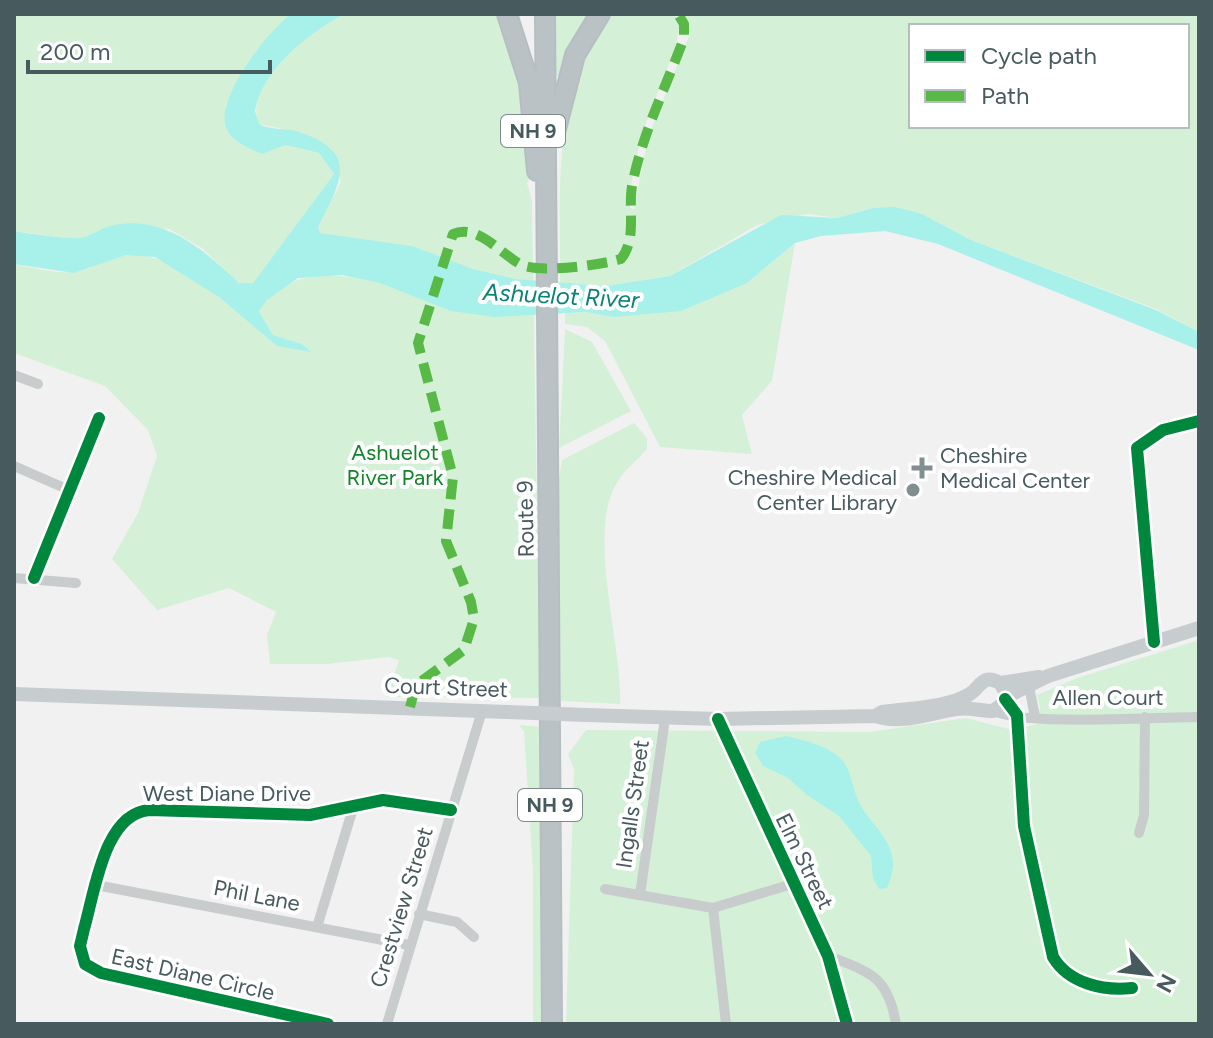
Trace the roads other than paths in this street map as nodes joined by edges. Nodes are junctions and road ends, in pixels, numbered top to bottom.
1 (507, 14) edge
2 (545, 14) edge
3 (600, 14) edge
4 (548, 172) junction
5 (548, 250) junction
6 (14, 375) edge
7 (38, 384) dead end
8 (99, 418) dead end
9 (1199, 421) edge
10 (14, 466) edge
11 (69, 490) junction
12 (14, 578) edge
13 (34, 578) junction
14 (76, 583) dead end
15 (1199, 628) edge
16 (1154, 642) junction
17 (1048, 676) junction
18 (1029, 686) junction
19 (1004, 693) junction
20 (14, 694) edge
21 (982, 704) junction
22 (482, 711) junction
23 (1017, 715) junction
24 (1035, 717) junction
25 (1145, 717) junction
26 (1199, 717) edge
27 (665, 719) junction
28 (718, 719) junction
29 (354, 805) junction
30 (451, 810) junction
31 (1139, 833) dead end
32 (792, 884) junction
33 (96, 885) junction
34 (605, 889) dead end
35 (640, 895) junction
36 (713, 908) junction
37 (419, 914) junction
38 (317, 927) junction
39 (474, 937) dead end
40 (409, 945) junction
41 (828, 956) junction
42 (1132, 988) dead end
43 (276, 1019) edge
44 (328, 1024) edge
45 (387, 1024) edge
46 (552, 1024) edge
47 (726, 1024) edge
48 (847, 1024) edge
49 (896, 1024) edge

1 - 5 highway, NH 9
2 - 4 highway, Route 9 / NH 9
3 - 4 highway
4 - 5 highway, Route 9 / NH 9
5 - 46 highway, Route 9 / NH 9
6 - 7 street
8 - 11 street
9 - 16 street
10 - 11 street
11 - 13 street
12 - 13 street
13 - 14 street
15 - 16 main road, Court Street
16 - 17 main road, Court Street
17 - 18 main road, Court Street
17 - 19 main road, Court Street
18 - 19 main road, Court Street
18 - 24 street
19 - 21 main road, Court Street
19 - 21 main road, Court Street
19 - 23 street
20 - 22 main road, Court Street
21 - 23 street, Allen Court
21 - 28 main road, Court Street
22 - 27 main road, Court Street, bridge
22 - 30 street, Crestview Street
23 - 24 street, Allen Court
23 - 42 street
24 - 25 street, Allen Court
25 - 26 street, Allen Court
25 - 31 street
27 - 28 main road, Court Street
27 - 35 street, Ingalls Street
28 - 32 street, Elm Street
29 - 30 street, West Diane Drive
29 - 33 street, West Diane Drive
29 - 38 street
30 - 37 street, Crestview Street
32 - 36 street
32 - 41 street, Elm Street
33 - 38 street, Phil Lane
33 - 43 street, East Diane Circle
34 - 35 street
35 - 36 street
36 - 47 street
37 - 39 street
37 - 40 street, Crestview Street
38 - 40 street, Phil Lane
40 - 45 street, Crestview Street
41 - 48 street, Elm Street
41 - 49 street
43 - 44 street, East Diane Circle

